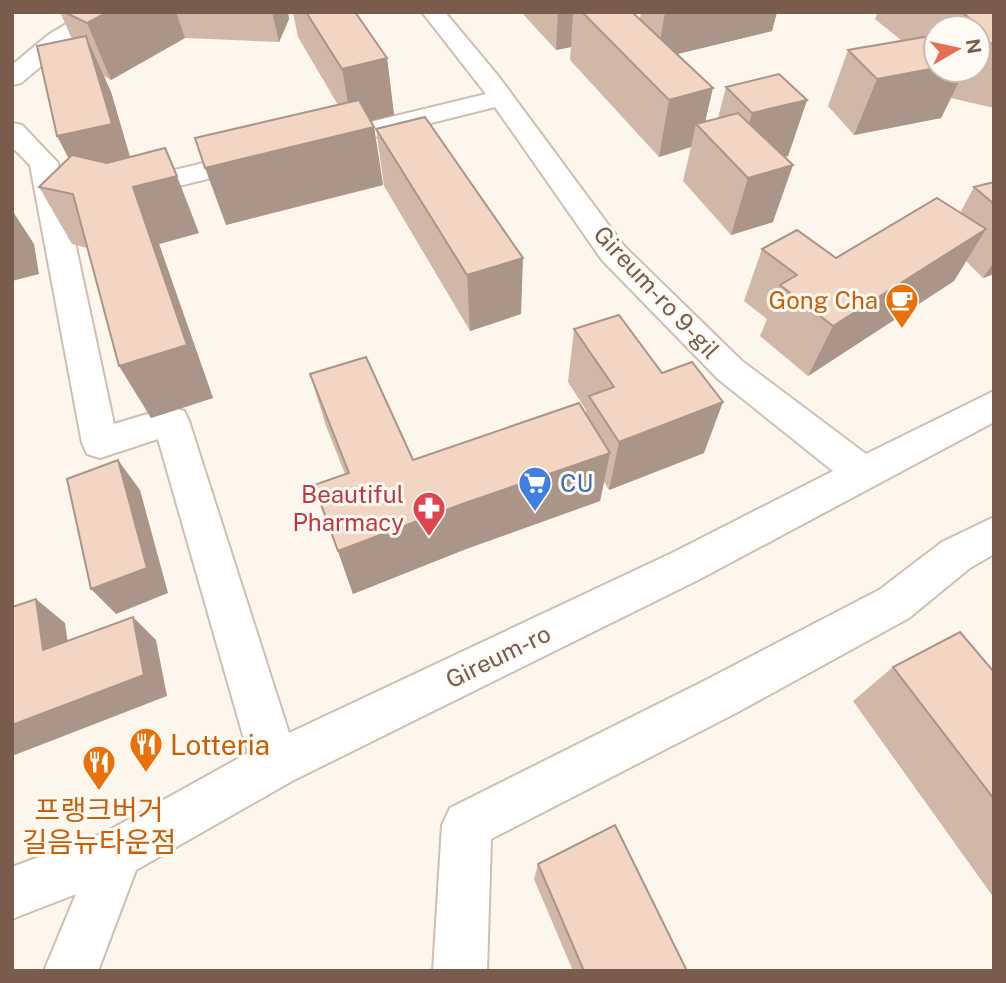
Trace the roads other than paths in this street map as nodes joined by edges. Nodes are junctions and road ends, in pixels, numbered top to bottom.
1 (108, 12) edge
2 (433, 12) edge
3 (12, 78) edge
4 (501, 98) junction
5 (12, 131) edge
6 (107, 194) edge
7 (994, 405) edge
8 (863, 473) junction
9 (994, 534) edge
10 (275, 764) junction
11 (118, 853) junction
12 (12, 893) edge
13 (71, 971) edge
14 (460, 971) edge

1 - 3 street
2 - 4 street, Gireum-ro 9-gil
4 - 6 street
4 - 8 street, Gireum-ro 9-gil
5 - 10 street
7 - 8 street, Gireum-ro
8 - 10 street, Gireum-ro
9 - 14 street
10 - 11 street, Gireum-ro
11 - 12 street, Gireum-ro
11 - 13 street

